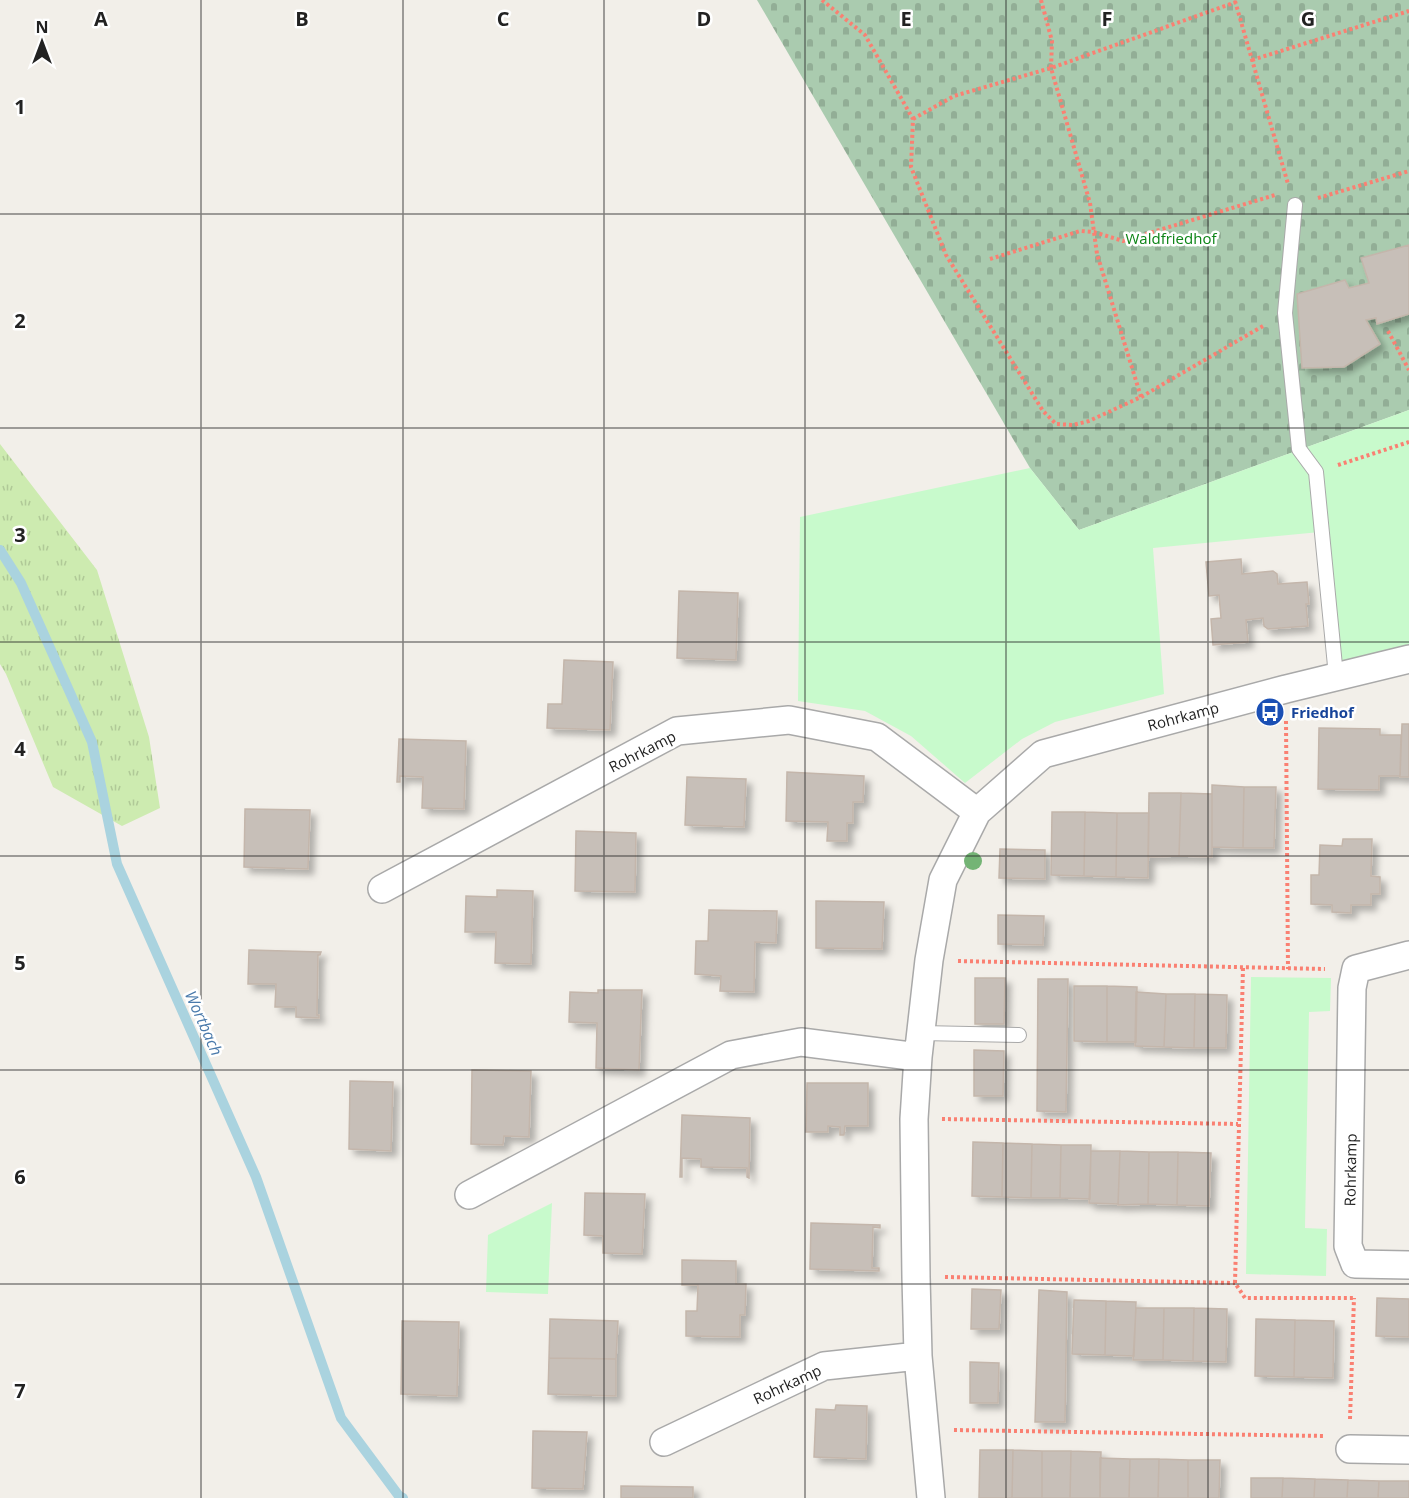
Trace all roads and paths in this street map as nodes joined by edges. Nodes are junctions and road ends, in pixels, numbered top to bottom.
1 (822, 0) edge
2 (1041, 0) edge
3 (1235, 1) edge
4 (1409, 11) edge
5 (1252, 60) junction
6 (1051, 68) junction
7 (913, 119) junction
8 (1409, 171) edge
9 (1290, 190) junction
10 (1294, 205) junction
11 (1094, 232) junction
12 (990, 259) dead end
13 (1285, 313) junction
14 (1388, 331) dead end
15 (1409, 370) edge
16 (1142, 397) junction
17 (1409, 442) edge
18 (1316, 472) junction
19 (1409, 659) edge
20 (1336, 676) junction
21 (1286, 689) junction
22 (977, 812) junction
23 (382, 889) dead end
24 (1409, 955) edge
25 (929, 960) junction
26 (1243, 968) junction
27 (1288, 969) junction
28 (1356, 969) junction
29 (1019, 1035) dead end
30 (919, 1045) junction
31 (914, 1119) junction
32 (1238, 1124) junction
33 (469, 1194) dead end
34 (1355, 1264) junction
35 (1409, 1265) edge
36 (916, 1276) junction
37 (1235, 1282) junction
38 (1354, 1298) junction
39 (918, 1356) junction
40 (924, 1429) junction
41 (664, 1442) dead end
42 (1350, 1442) junction
43 (1409, 1450) edge
44 (931, 1498) edge

1 - 7 path
2 - 6 path
3 - 5 path
3 - 6 path
4 - 5 path
5 - 9 path
6 - 7 path
6 - 11 path
7 - 16 path
8 - 10 path
9 - 10 path
9 - 11 path
10 - 13 lane
11 - 12 path
11 - 16 path
13 - 16 path
13 - 18 lane
14 - 15 path
17 - 18 path
18 - 20 lane
19 - 20 street, Rohrkamp
20 - 21 street, Rohrkamp
21 - 22 street, Rohrkamp
21 - 27 path
22 - 23 street, Rohrkamp
22 - 25 street, Rohrkamp
24 - 28 street
25 - 26 path
25 - 30 street, Rohrkamp
26 - 27 path
26 - 32 path
27 - 28 path
28 - 34 street, Rohrkamp
29 - 30 lane
30 - 31 street, Rohrkamp
30 - 33 street
31 - 32 path
31 - 36 street, Rohrkamp
32 - 37 path
34 - 35 street
34 - 38 path
36 - 37 path
36 - 39 street, Rohrkamp
37 - 38 path
38 - 42 path
39 - 40 street, Rohrkamp
39 - 41 street, Rohrkamp
40 - 42 path
40 - 44 street, Rohrkamp
42 - 43 street

